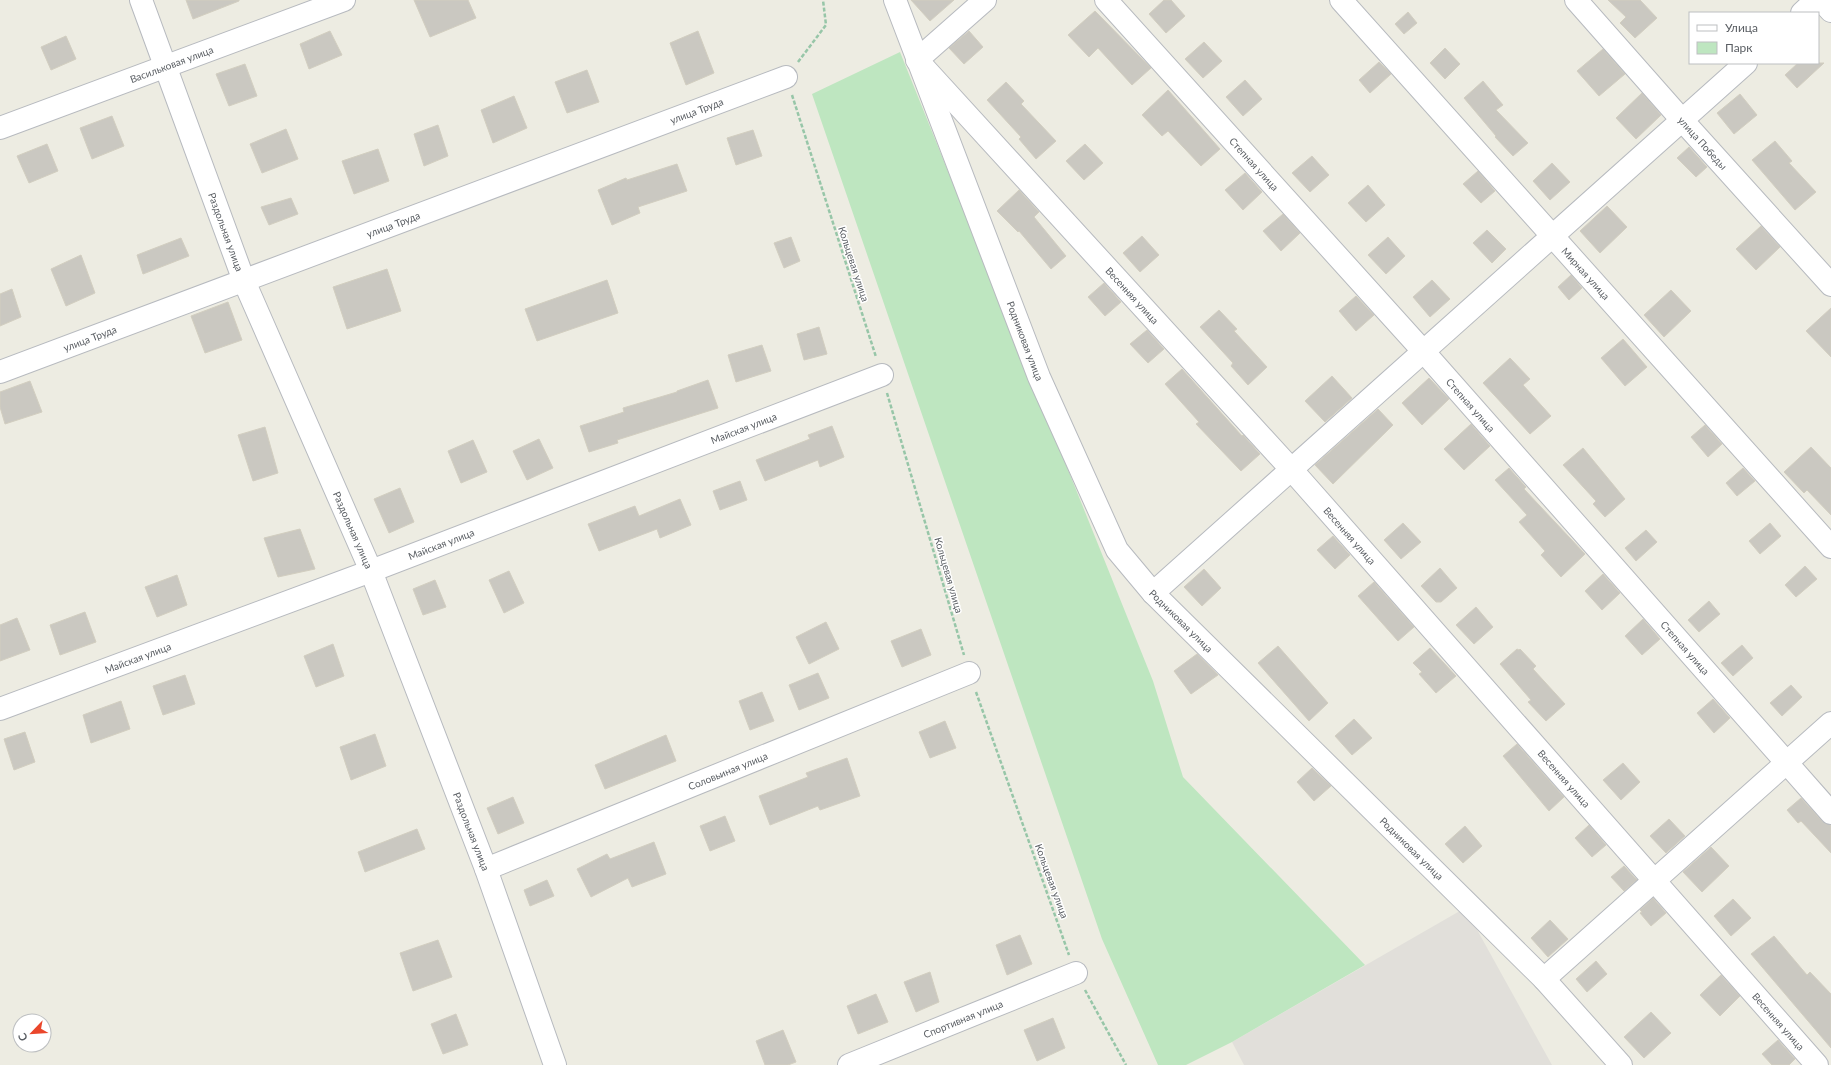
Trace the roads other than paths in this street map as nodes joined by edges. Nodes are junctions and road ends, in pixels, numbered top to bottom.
1 (141, 0) edge
2 (344, 0) edge
3 (895, 0) edge
4 (985, 0) edge
5 (1106, 0) edge
6 (1341, 0) edge
7 (1576, 0) edge
8 (1816, 0) edge
9 (1821, 0) edge
10 (1831, 11) edge
11 (1803, 12) edge
12 (917, 60) junction
13 (1745, 64) edge
14 (165, 67) junction
15 (786, 77) road end
16 (1682, 120) junction
17 (0, 128) edge
18 (1552, 236) junction
19 (244, 281) junction
20 (1831, 285) edge
21 (1424, 352) junction
22 (0, 372) edge
23 (882, 375) road end
24 (1291, 469) junction
25 (1831, 547) edge
26 (371, 571) junction
27 (1153, 593) junction
28 (969, 673) road end
29 (0, 708) edge
30 (1831, 723) edge
31 (1788, 763) junction
32 (1831, 813) edge
33 (486, 869) junction
34 (1656, 881) junction
35 (1076, 972) road end
36 (1544, 979) junction
37 (555, 1065) edge
38 (850, 1065) edge
39 (1621, 1065) edge
40 (1818, 1065) edge

1 - 14 street, Раздольная улица
2 - 14 street, Васильковая улица
3 - 12 street, Весенняя улица
4 - 12 street
5 - 21 street, Степная улица
6 - 18 street, Мирная улица
7 - 16 street, улица Победы
8 - 11 street
9 - 10 street
12 - 24 street, Весенняя улица
12 - 27 street, Родниковая улица
13 - 16 street
14 - 17 street, Васильковая улица
14 - 19 street, Раздольная улица
15 - 19 street, улица Труда
16 - 18 street
16 - 20 street, улица Победы
18 - 21 street
18 - 25 street, Мирная улица
19 - 22 street, улица Труда
19 - 26 street, Раздольная улица
21 - 24 street
21 - 31 street, Степная улица
23 - 26 street, Майская улица
24 - 27 street
24 - 34 street, Весенняя улица
26 - 29 street, Майская улица
26 - 33 street, Раздольная улица
27 - 36 street, Родниковая улица
28 - 33 street, Соловьиная улица
30 - 31 street
31 - 32 street, Степная улица
31 - 34 street
33 - 37 street, Раздольная улица
34 - 36 street
34 - 40 street, Весенняя улица
35 - 38 street, Спортивная улица
36 - 39 street, Родниковая улица

